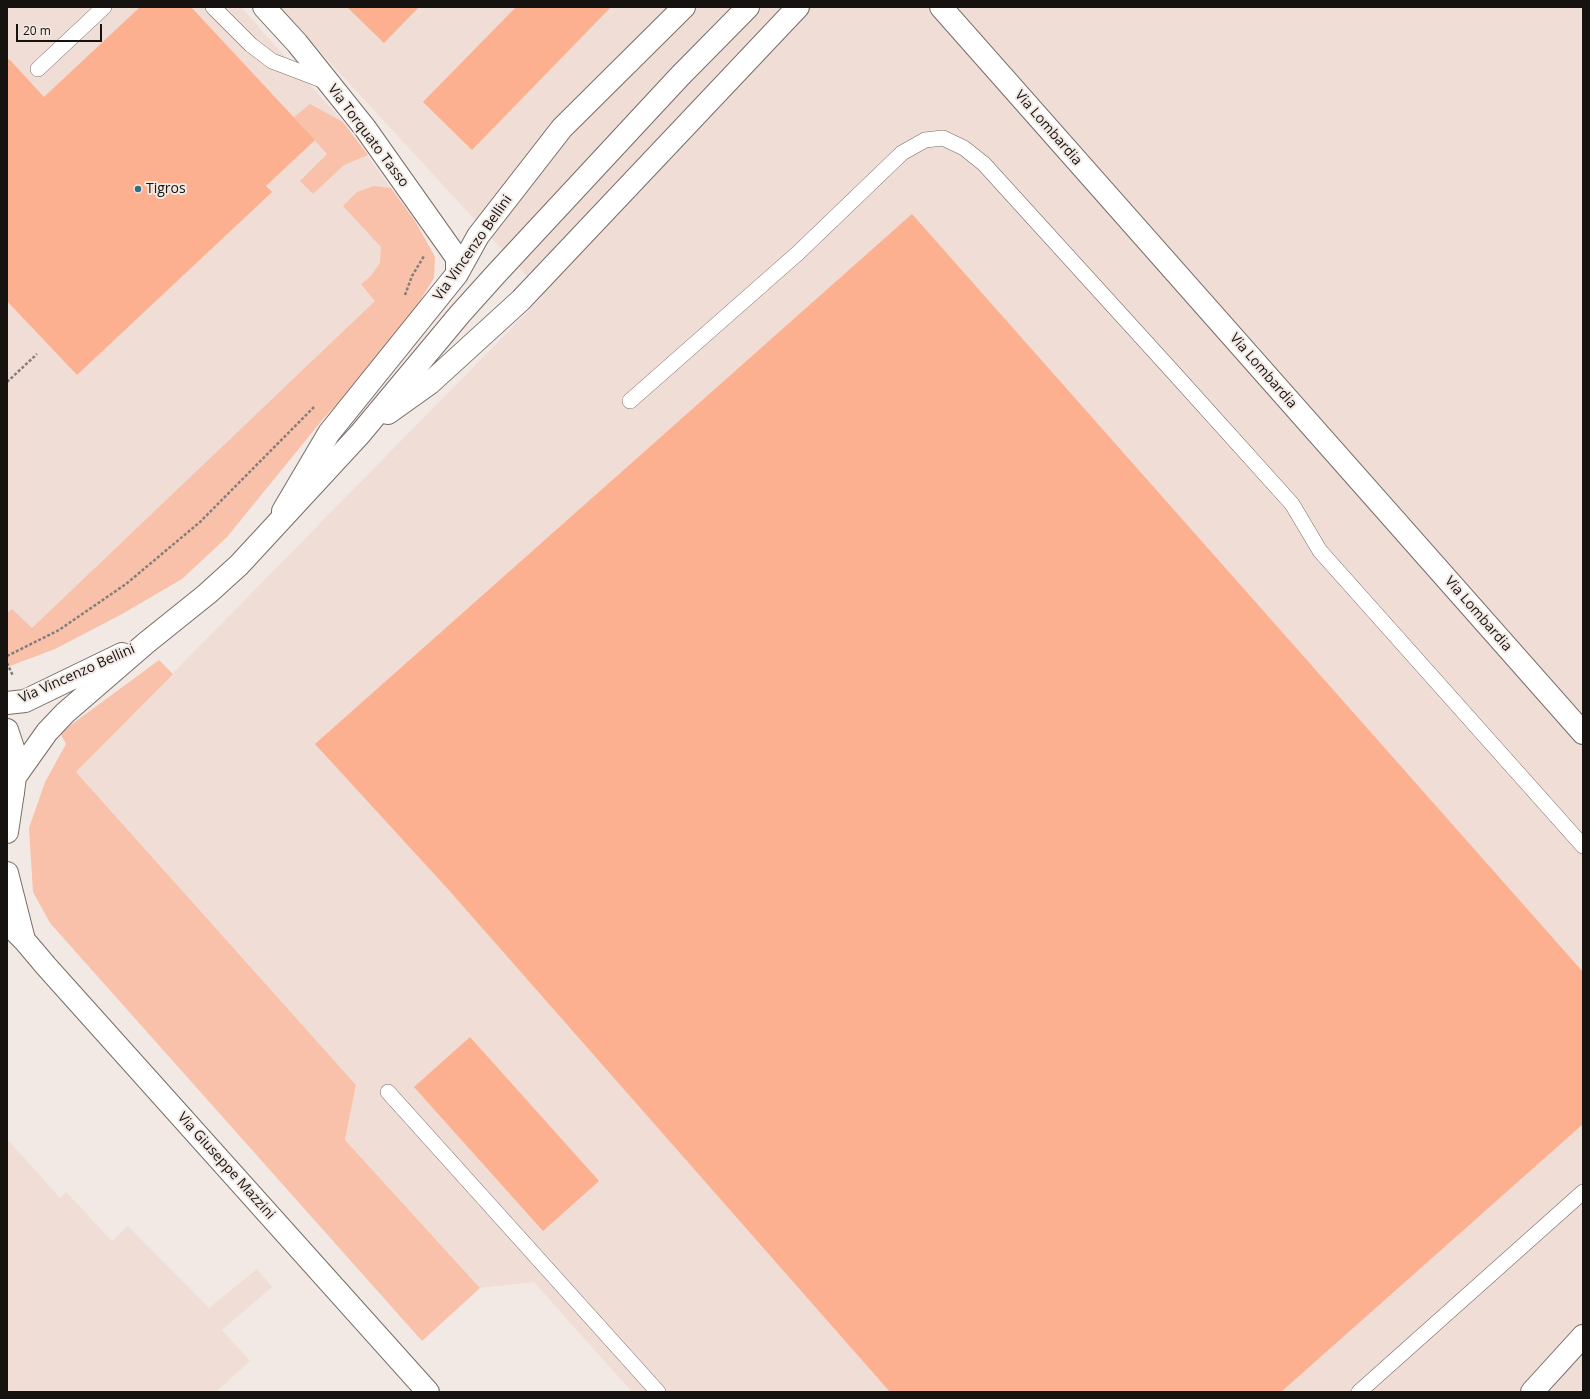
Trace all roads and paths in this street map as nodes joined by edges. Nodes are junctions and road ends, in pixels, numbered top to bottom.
1 (104, 7) edge
2 (213, 7) edge
3 (264, 7) edge
4 (684, 7) edge
5 (748, 7) edge
6 (798, 7) edge
7 (942, 8) edge
8 (38, 69) dead end
9 (329, 83) junction
10 (439, 232) junction
11 (457, 274) junction
12 (403, 301) dead end
13 (37, 354) dead end
14 (7, 382) edge
15 (630, 401) dead end
16 (317, 404) dead end
17 (360, 434) junction
18 (272, 529) junction
19 (146, 643) junction
20 (7, 656) edge
21 (7, 663) edge
22 (16, 702) edge
23 (7, 730) edge
24 (1583, 733) edge
25 (12, 792) edge
26 (7, 832) edge
27 (1583, 846) edge
28 (7, 873) edge
29 (7, 923) edge
30 (24, 940) junction
31 (388, 1092) dead end
32 (1583, 1192) edge
33 (1583, 1336) edge
34 (428, 1392) edge
35 (658, 1392) edge
36 (1359, 1392) edge
37 (1532, 1392) edge

1 - 8 lane
2 - 9 lane
3 - 9 street, Via Torquato Tasso
4 - 11 street, Via Vincenzo Bellini
5 - 17 street, Via Vincenzo Bellini
6 - 17 street, Via Vincenzo Bellini
7 - 24 street, Via Lombardia
9 - 10 street, Via Torquato Tasso
10 - 11 street, Via Torquato Tasso
10 - 12 path
11 - 18 street, Via Vincenzo Bellini
13 - 14 path
15 - 27 lane
16 - 20 path
17 - 18 street, Via Vincenzo Bellini
18 - 19 street, Via Vincenzo Bellini
19 - 22 street, Via Vincenzo Bellini
19 - 25 street, Via Vincenzo Bellini
21 - 22 path
23 - 25 street
25 - 26 street
28 - 30 street, Via Giuseppe Mazzini
29 - 30 street, Via Giuseppe Mazzini
30 - 34 street, Via Giuseppe Mazzini
31 - 35 lane
32 - 36 lane
33 - 37 street

